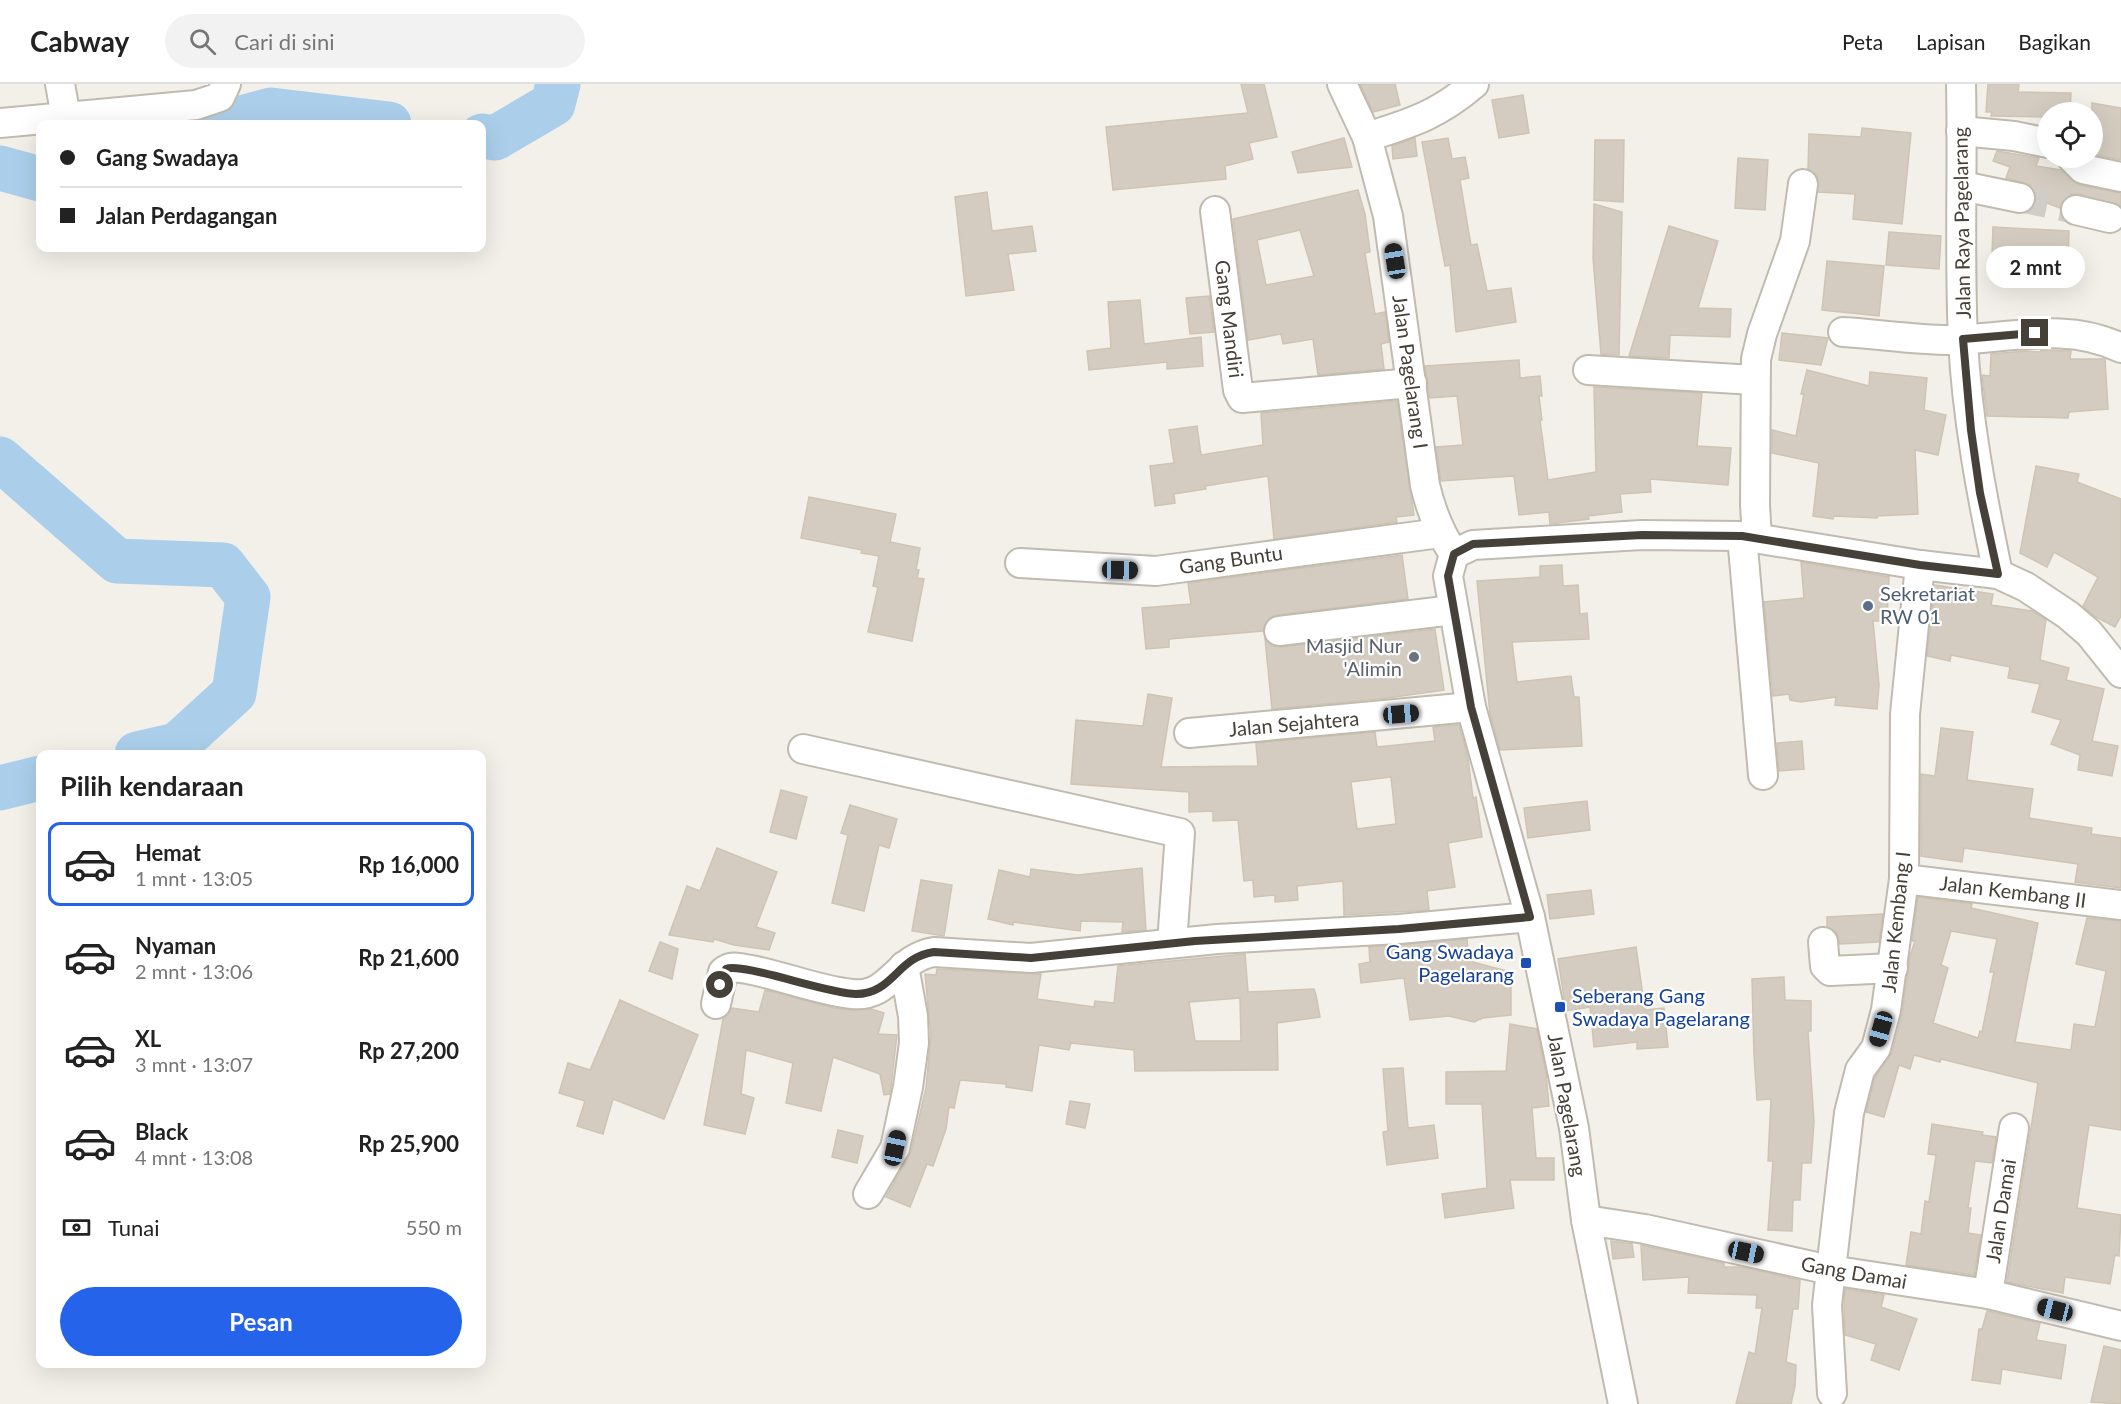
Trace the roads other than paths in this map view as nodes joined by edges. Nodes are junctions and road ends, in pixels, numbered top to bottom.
1 (60, 84) edge
2 (226, 84) edge
3 (1342, 84) edge
4 (1474, 84) edge
5 (1961, 84) edge
6 (66, 117) junction
7 (0, 123) edge
8 (1961, 131) junction
9 (1367, 137) junction
10 (2037, 141) edge
11 (2082, 168) edge
12 (2121, 177) edge
13 (1803, 184) dead end
14 (1962, 186) junction
15 (2020, 198) tunnel mouth
16 (2076, 210) tunnel mouth
17 (1215, 211) dead end
18 (2110, 218) dead end
19 (1843, 332) dead end
20 (1963, 339) junction
21 (2121, 348) edge
22 (1588, 370) dead end
23 (1754, 380) junction
24 (1412, 383) junction
25 (1749, 537) junction
26 (1447, 544) junction
27 (1020, 563) dead end
28 (1920, 565) junction
29 (1998, 574) junction
30 (1453, 610) junction
31 (1279, 631) dead end
32 (2121, 673) edge
33 (1471, 707) junction
34 (1189, 734) dead end
35 (802, 749) dead end
36 (1763, 775) dead end
37 (1904, 879) junction
38 (2121, 906) edge
39 (1530, 917) junction
40 (1823, 942) dead end
41 (1172, 943) junction
42 (904, 966) junction
43 (1893, 968) junction
44 (716, 1004) dead end
45 (2014, 1128) dead end
46 (868, 1194) dead end
47 (1586, 1220) junction
48 (1830, 1270) junction
49 (1989, 1294) junction
50 (2121, 1326) edge
51 (1832, 1393) dead end
52 (1623, 1404) edge

1 - 6 street
2 - 6 street
3 - 9 street, Jalan Pagelarang I
4 - 9 street
5 - 8 street, Jalan Raya Pagelarang
6 - 7 street
8 - 10 street
8 - 14 street, Jalan Raya Pagelarang
9 - 24 street, Jalan Pagelarang I
11 - 12 street
13 - 23 street
14 - 15 street
14 - 20 street, Jalan Raya Pagelarang
16 - 18 street
17 - 24 street, Gang Mandiri
19 - 20 street
20 - 21 street
20 - 29 street, Jalan Raya Pagelarang
22 - 23 street
23 - 25 street
24 - 26 street, Jalan Pagelarang I
25 - 26 street
25 - 28 street
25 - 36 street
26 - 27 street, Gang Buntu
26 - 30 street, Jalan Pagelarang
28 - 29 street
28 - 37 street, Jalan Kembang I
29 - 32 street
30 - 31 street
30 - 33 street, Jalan Pagelarang
33 - 34 street, Jalan Sejahtera
33 - 39 street, Jalan Pagelarang
35 - 41 street
37 - 38 street, Jalan Kembang II
37 - 43 street, Jalan Kembang I
39 - 41 street
39 - 47 street, Jalan Pagelarang
40 - 43 street
41 - 42 street
42 - 44 street
42 - 46 street
43 - 48 street, Jalan Kembang I
45 - 49 street, Jalan Damai
47 - 48 street, Gang Damai
47 - 52 street, Jalan Pagelarang
48 - 49 street, Gang Damai
48 - 51 street, Jalan Kembang I
49 - 50 street, Gang Damai

